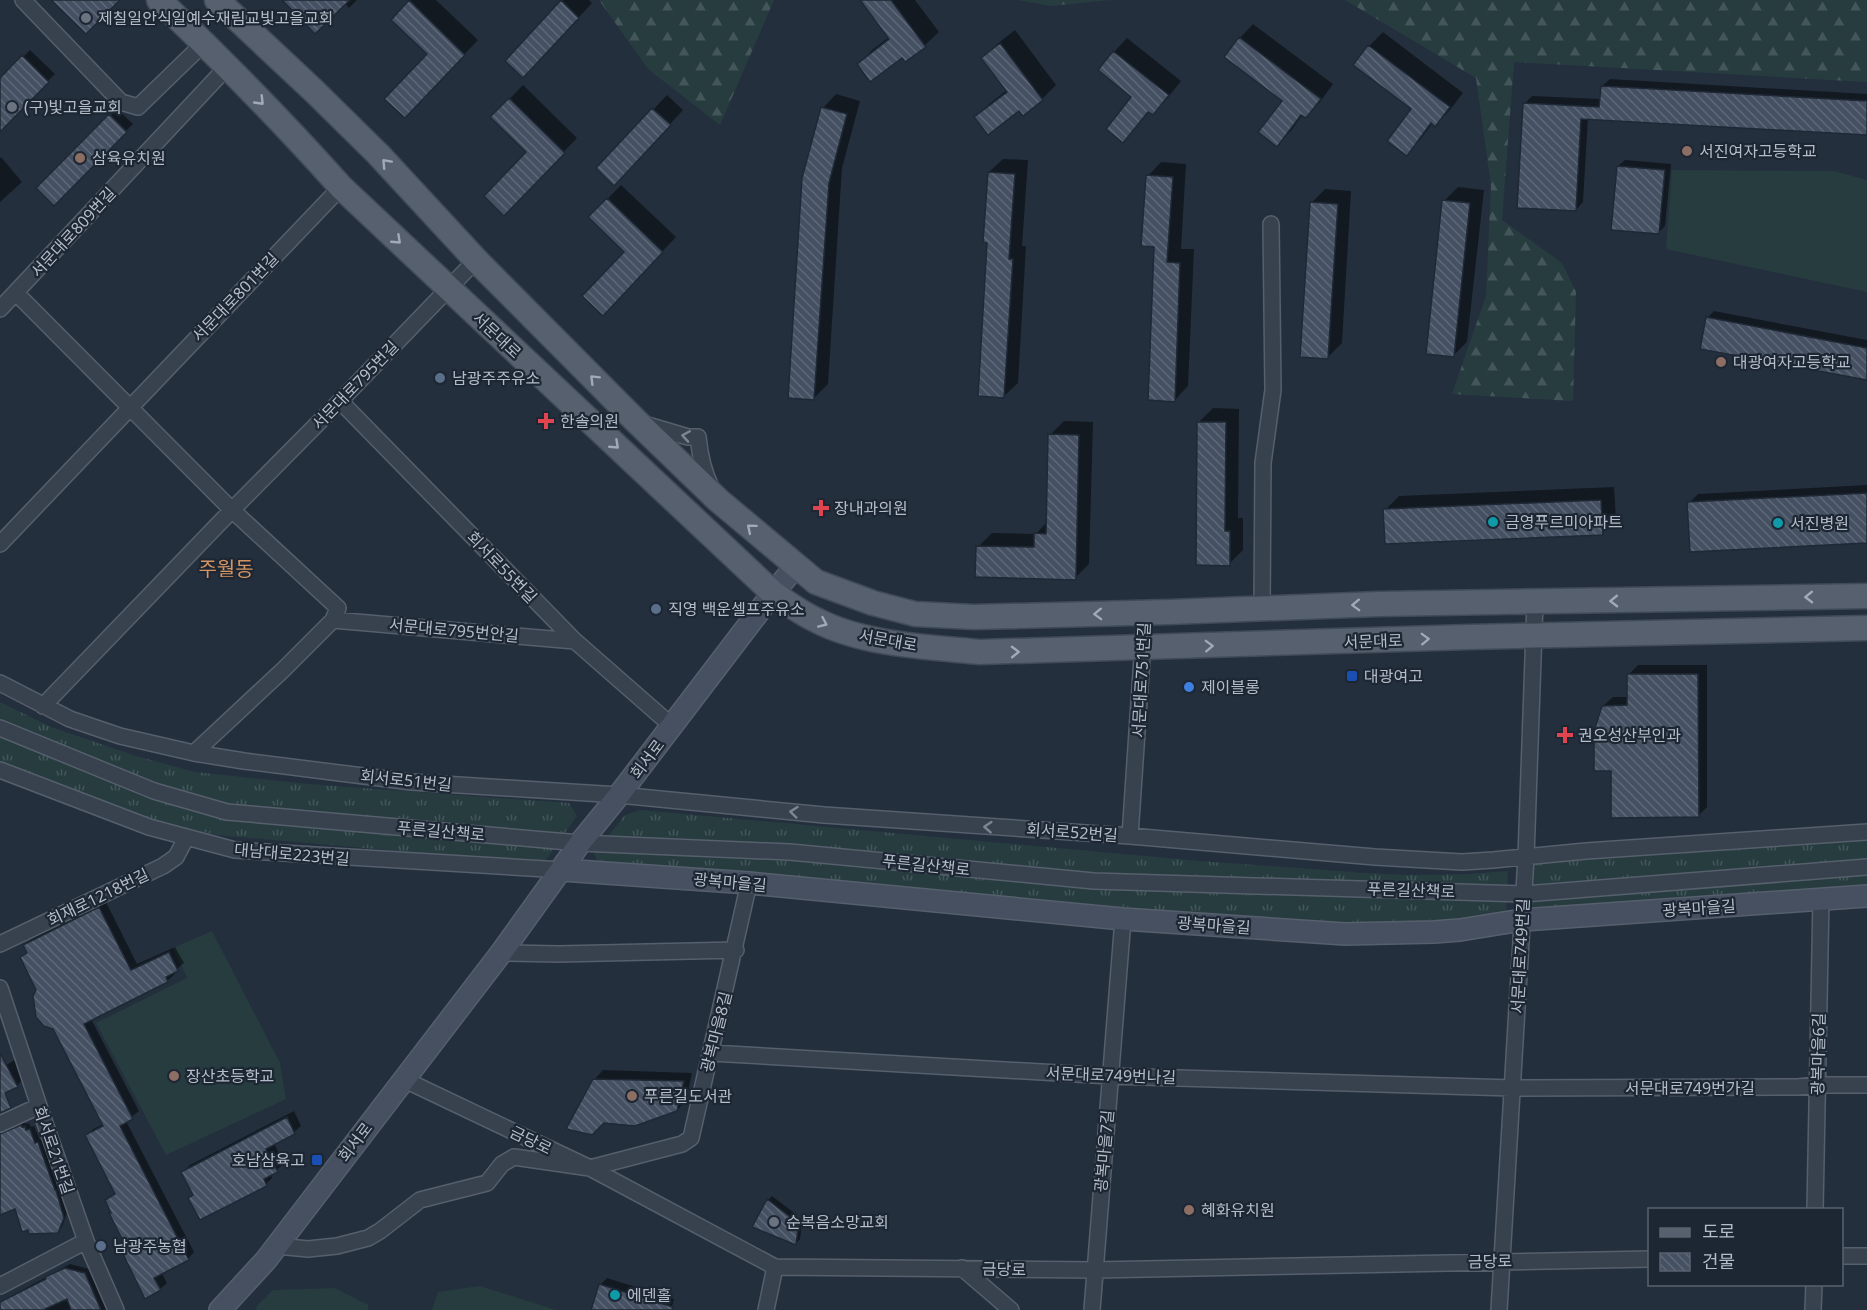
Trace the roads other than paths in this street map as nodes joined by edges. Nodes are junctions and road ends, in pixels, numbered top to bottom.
1 (24, 0) edge
2 (159, 0) edge
3 (217, 0) edge
4 (204, 43) junction
5 (227, 67) junction
6 (341, 187) junction
7 (1271, 224) dead end
8 (476, 260) junction
9 (448, 288) junction
10 (16, 293) junction
11 (0, 309) edge
12 (340, 401) junction
13 (130, 407) junction
14 (232, 510) junction
15 (0, 544) edge
16 (796, 566) junction
17 (773, 593) junction
18 (1867, 596) edge
19 (1535, 602) junction
20 (1262, 609) junction
21 (1145, 613) junction
22 (333, 620) junction
23 (1867, 627) edge
24 (1534, 635) junction
25 (574, 641) junction
26 (1143, 648) junction
27 (0, 683) edge
28 (43, 706) junction
29 (672, 726) junction
30 (0, 728) edge
31 (194, 753) junction
32 (0, 770) edge
33 (619, 795) junction
34 (1867, 832) edge
35 (1130, 836) junction
36 (186, 838) junction
37 (580, 843) junction
38 (1526, 857) junction
39 (1867, 867) edge
40 (562, 870) junction
41 (749, 883) junction
42 (1524, 894) junction
43 (1867, 896) edge
44 (1821, 898) junction
45 (1123, 919) junction
46 (1522, 920) junction
47 (0, 944) edge
48 (736, 950) junction
49 (501, 953) junction
50 (0, 988) edge
51 (711, 1053) junction
52 (1110, 1076) junction
53 (403, 1079) junction
54 (1817, 1085) junction
55 (1867, 1085) edge
56 (1512, 1088) junction
57 (39, 1106) junction
58 (0, 1124) edge
59 (590, 1168) junction
60 (1815, 1208) edge
61 (87, 1241) junction
62 (276, 1246) junction
63 (1843, 1256) edge
64 (1867, 1256) edge
65 (1648, 1258) edge
66 (1502, 1260) junction
67 (775, 1267) junction
68 (962, 1269) junction
69 (1095, 1270) junction
70 (0, 1286) edge
71 (1814, 1286) edge
72 (116, 1310) edge
73 (220, 1310) edge
74 (766, 1310) edge
75 (1011, 1310) edge
76 (1092, 1310) edge
77 (1499, 1310) edge
78 (1813, 1310) edge

1 - 4 street
2 - 4 main road, 서문대로
8 -> 3 main road, 서문대로
4 - 5 main road, 서문대로
5 -> 6 main road, 서문대로
5 - 10 street, 서문대로809번길
6 -> 9 main road, 서문대로
6 - 13 street, 서문대로801번길
7 - 20 street
8 - 9 street, 서문대로795번길
16 -> 8 main road, 서문대로
9 - 12 street, 서문대로795번길
9 -> 17 main road, 서문대로
10 - 11 street, 서문대로809번길
10 - 13 street
12 - 14 street, 서문대로795번길
12 - 25 street, 회서로55번길
13 - 14 street
13 - 15 street, 서문대로801번길
14 - 22 street
14 - 28 street, 서문대로795번길
16 - 17 street, 회서로
21 -> 16 main road, 서문대로
17 -> 26 main road, 서문대로
17 - 29 street, 회서로
18 -> 19 main road, 서문대로
19 -> 20 main road, 서문대로
19 - 24 street, 서문대로749번길
20 - 21 main road, 서문대로
21 - 26 street, 서문대로751번길
22 - 25 street, 서문대로795번안길
22 - 31 street
23 - 24 main road, 서문대로
26 -> 24 main road, 서문대로
24 - 38 street, 서문대로749번길
25 - 29 street, 회서로55번길
26 - 35 street, 서문대로751번길
27 - 28 street, 회서로51번길
28 - 31 street, 회서로51번길
29 - 33 street, 회서로
30 - 37 street, 푸른길산책로
31 - 33 street, 회서로51번길
32 - 36 street, 대남대로223번길
35 -> 33 street, 회서로52번길
33 - 37 street, 회서로
34 - 38 street, 회서로52번길
35 - 38 street, 회서로52번길
36 - 40 street, 대남대로223번길
36 - 47 street, 회재로1218번길
37 - 40 street, 회서로
37 - 42 street, 푸른길산책로
38 - 42 street, 서문대로749번길
39 - 42 street, 푸른길산책로
40 - 41 street, 광복마을길
40 - 49 street, 회서로
41 - 45 street, 광복마을길
41 - 48 street, 광복마을8길
42 - 46 street, 서문대로749번길
43 - 44 street, 광복마을길
44 - 46 street, 광복마을길
44 - 54 street, 광복마을6길
45 - 46 street, 광복마을길
45 - 52 street, 광복마을7길
46 - 56 street, 서문대로749번길
48 - 49 street
48 - 51 street, 광복마을8길
49 - 53 street, 회서로
50 - 57 street, 회서로21번길
51 - 52 street, 서문대로749번나길
51 - 59 street, 광복마을8길
52 - 56 street, 서문대로749번나길
52 - 69 street, 광복마을7길
53 - 59 street, 금당로
53 - 62 street, 회서로
54 - 55 street, 서문대로749번가길
54 - 56 street, 서문대로749번가길
54 - 60 street, 광복마을6길
56 - 66 street, 서문대로749번길
57 - 58 street
57 - 61 street, 회서로21번길
59 - 62 street
59 - 67 street, 금당로
61 - 70 street
61 - 72 street, 회서로21번길
62 - 73 street, 회서로
63 - 64 street
65 - 66 street, 금당로
66 - 69 street, 금당로
66 - 77 street, 서문대로749번길
67 - 68 street, 금당로
67 - 74 street
68 - 69 street, 금당로
68 - 75 street
69 - 76 street, 광복마을7길
71 - 78 street

